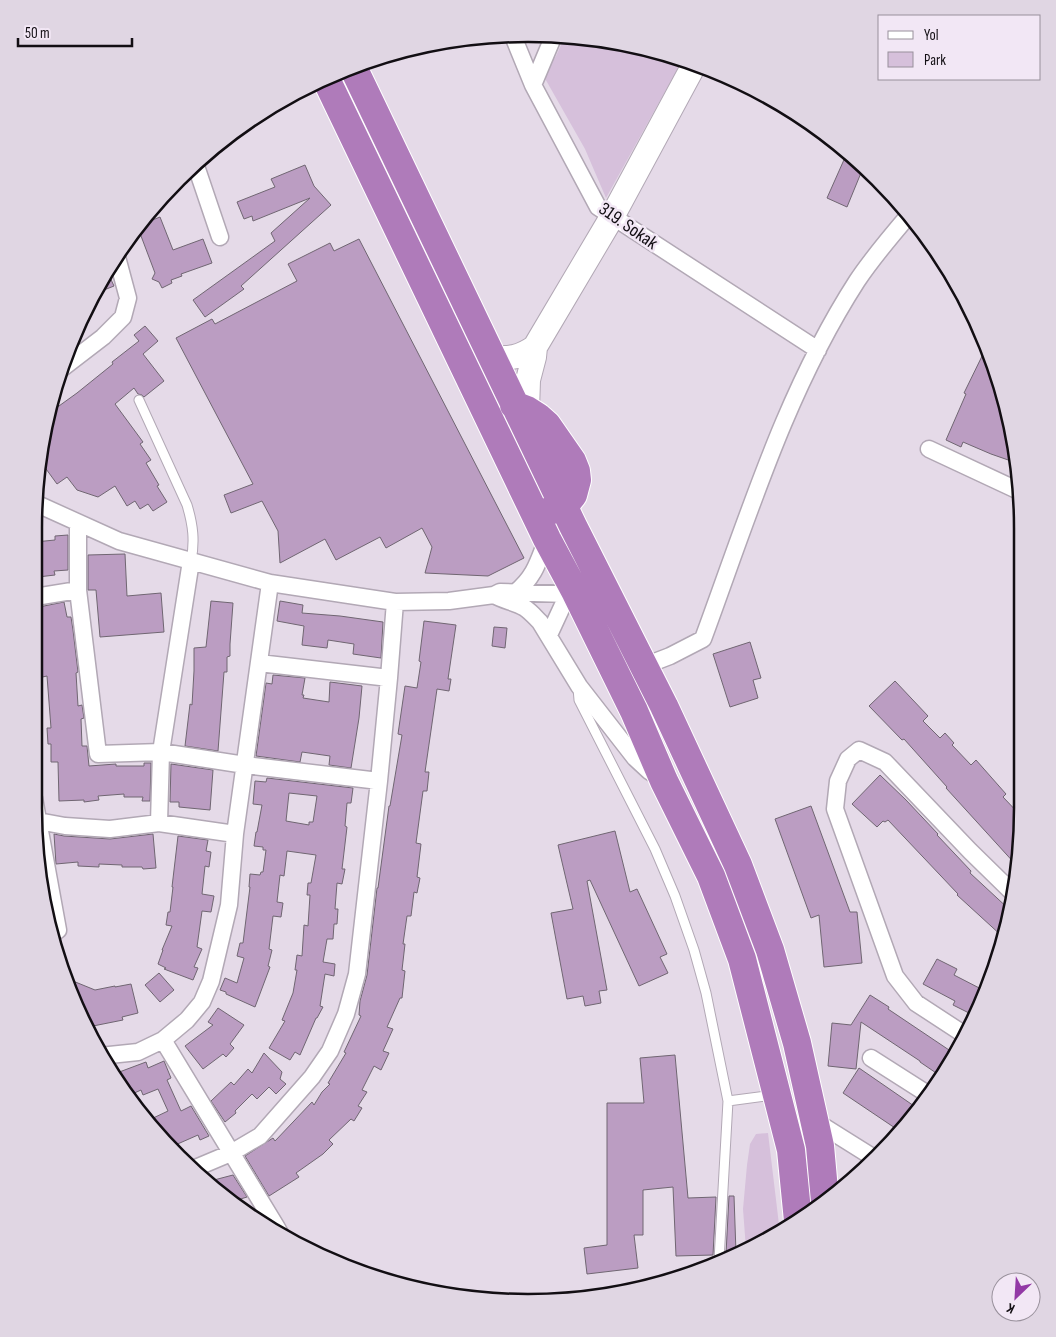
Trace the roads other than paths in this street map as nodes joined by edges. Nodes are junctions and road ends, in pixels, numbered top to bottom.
1 (516, 43) edge
2 (551, 43) edge
3 (691, 71) edge
4 (356, 74) edge
5 (329, 85) edge
6 (534, 85) junction
7 (198, 172) edge
8 (612, 217) junction
9 (903, 220) edge
10 (220, 237) dead end
11 (119, 266) edge
12 (535, 347) junction
13 (818, 350) junction
14 (492, 358) junction
15 (72, 361) edge
16 (138, 400) dead end
17 (520, 407) junction
18 (929, 449) dead end
19 (1011, 487) edge
20 (564, 506) junction
21 (43, 507) edge
22 (78, 522) junction
23 (541, 528) junction
24 (192, 561) junction
25 (270, 583) junction
26 (602, 583) junction
27 (78, 590) junction
28 (516, 592) junction
29 (494, 594) junction
30 (572, 594) junction
31 (42, 597) edge
32 (394, 602) junction
33 (549, 635) junction
34 (259, 663) junction
35 (644, 666) junction
36 (389, 678) junction
37 (580, 686) junction
38 (161, 752) junction
39 (245, 765) junction
40 (379, 781) junction
41 (664, 781) junction
42 (43, 822) edge
43 (159, 824) junction
44 (235, 834) junction
45 (47, 868) edge
46 (1007, 887) edge
47 (58, 930) edge
48 (959, 1031) edge
49 (163, 1040) junction
50 (110, 1055) edge
51 (870, 1058) dead end
52 (923, 1091) edge
53 (776, 1094) junction
54 (728, 1101) junction
55 (815, 1121) junction
56 (231, 1153) junction
57 (868, 1154) edge
58 (200, 1166) edge
59 (825, 1193) edge
60 (797, 1213) edge
61 (273, 1222) edge
62 (719, 1255) edge

1 - 6 street, 319. Sokak
2 - 6 street
3 - 8 street
4 - 14 highway
5 - 23 highway
6 - 8 street, 319. Sokak
7 - 10 street
8 - 12 street
8 - 13 street, 319. Sokak
9 - 13 street
11 - 15 street
12 - 14 street
12 - 17 street
13 - 35 street
14 - 17 highway
16 - 24 lane
17 - 20 highway
18 - 19 street
20 - 23 highway
20 - 26 highway
21 - 22 street
22 - 24 street
22 - 27 street
23 - 28 street
23 - 30 highway
24 - 25 street
24 - 38 street
25 - 32 street
25 - 34 street
26 - 30 street
26 - 35 highway
27 - 31 street
27 - 38 street
28 - 29 street
28 - 30 street
29 - 32 street
29 - 33 street
30 - 33 street
30 - 41 highway
32 - 36 street
33 - 37 street
34 - 36 street
34 - 39 street
35 - 55 highway
36 - 40 street
37 - 41 street
37 - 54 lane
38 - 39 street
38 - 43 street
39 - 40 street
39 - 44 street
40 - 56 street
41 - 53 highway
42 - 43 street
43 - 44 street
44 - 49 street
45 - 47 street
46 - 48 street
49 - 50 street
49 - 56 street
51 - 52 street
53 - 54 lane
53 - 60 highway
54 - 62 lane
55 - 57 street
55 - 59 highway
56 - 58 street
56 - 61 street

